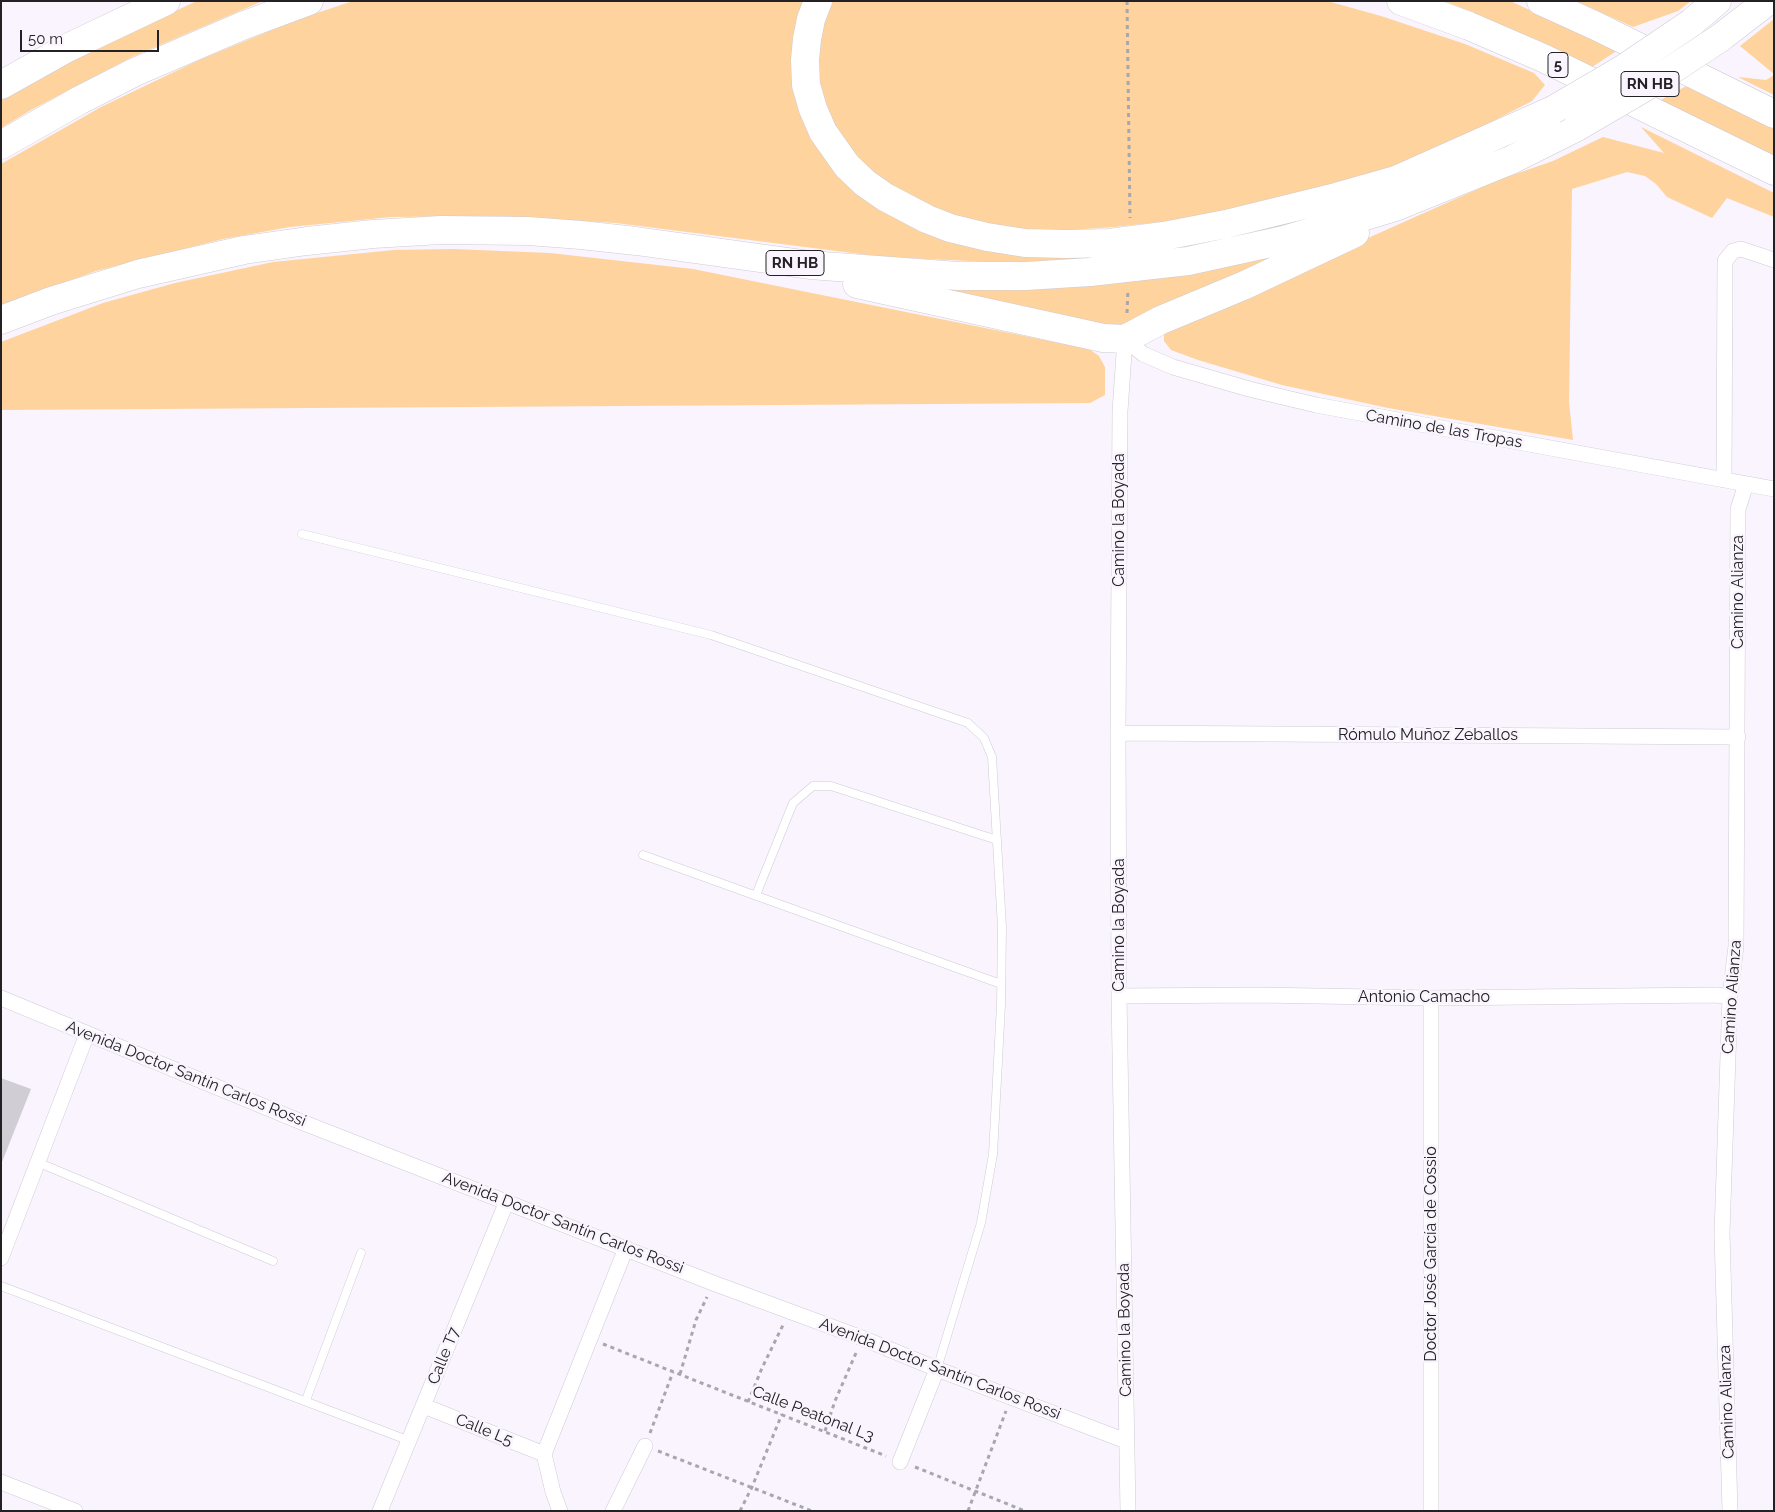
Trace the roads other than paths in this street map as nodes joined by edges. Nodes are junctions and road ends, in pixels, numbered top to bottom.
1 (166, 1) edge
2 (309, 1) edge
3 (818, 1) edge
4 (1401, 1) edge
5 (1541, 1) edge
6 (1717, 1) edge
7 (1768, 1) edge
8 (1, 85) edge
9 (1774, 114) edge
10 (1, 145) edge
11 (1774, 171) edge
12 (1396, 207) junction
13 (1774, 260) edge
14 (810, 265) junction
15 (1, 320) edge
16 (1125, 339) junction
17 (1724, 480) junction
18 (1746, 484) junction
19 (1774, 489) edge
20 (302, 534) dead end
21 (1118, 733) junction
22 (1738, 736) junction
23 (997, 840) junction
24 (643, 855) dead end
25 (756, 895) junction
26 (1001, 984) junction
27 (1119, 996) junction
28 (1730, 997) junction
29 (1, 998) edge
30 (1431, 998) junction
31 (87, 1034) junction
32 (37, 1162) junction
33 (507, 1201) junction
34 (626, 1248) junction
35 (362, 1253) dead end
36 (1, 1258) edge
37 (273, 1261) dead end
38 (1, 1286) edge
39 (937, 1369) junction
40 (306, 1400) junction
41 (424, 1406) junction
42 (410, 1440) junction
43 (1126, 1442) junction
44 (645, 1446) road end
45 (544, 1454) junction
46 (900, 1462) road end
47 (1, 1482) edge
48 (75, 1511) edge
49 (380, 1511) edge
50 (560, 1511) edge
51 (613, 1511) edge
52 (1128, 1511) edge
53 (1431, 1511) edge
54 (1730, 1511) edge

1 - 8 highway
2 - 10 highway
3 - 6 highway, bridge
4 - 11 highway, 5
5 - 9 highway
7 - 12 highway, RN HB, bridge
12 - 14 highway, RN HB
12 - 16 highway
13 - 17 street
14 - 15 highway, RN HB
14 - 16 highway
16 - 17 street, Camino de las Tropas
16 - 21 street, Camino la Boyada
17 - 18 street, Camino de las Tropas
18 - 19 street, Camino de las Tropas
18 - 22 street, Camino Alianza
20 - 23 lane
21 - 22 street, Rómulo Muñoz Zeballos
21 - 27 street, Camino la Boyada
22 - 28 street, Camino Alianza
23 - 25 lane
23 - 26 lane
24 - 25 lane
25 - 26 lane
26 - 39 lane
27 - 30 street, Antonio Camacho
27 - 43 street, Camino la Boyada
28 - 30 street, Antonio Camacho
28 - 54 street, Camino Alianza
29 - 31 street, Avenida Doctor Santín Carlos Rossi
30 - 53 street, Doctor José García de Cossio
31 - 32 street
31 - 33 street, Avenida Doctor Santín Carlos Rossi
32 - 36 street
32 - 37 lane
33 - 34 street, Avenida Doctor Santín Carlos Rossi
33 - 41 street, Calle T7
34 - 39 street, Avenida Doctor Santín Carlos Rossi
34 - 45 street
35 - 40 lane
38 - 40 lane
39 - 43 street, Avenida Doctor Santín Carlos Rossi
39 - 46 street
40 - 42 lane
41 - 42 street, Calle T7
41 - 45 street, Calle L5
42 - 49 street, Calle T7
43 - 52 street, Camino la Boyada
44 - 51 street
45 - 50 street
47 - 48 street

